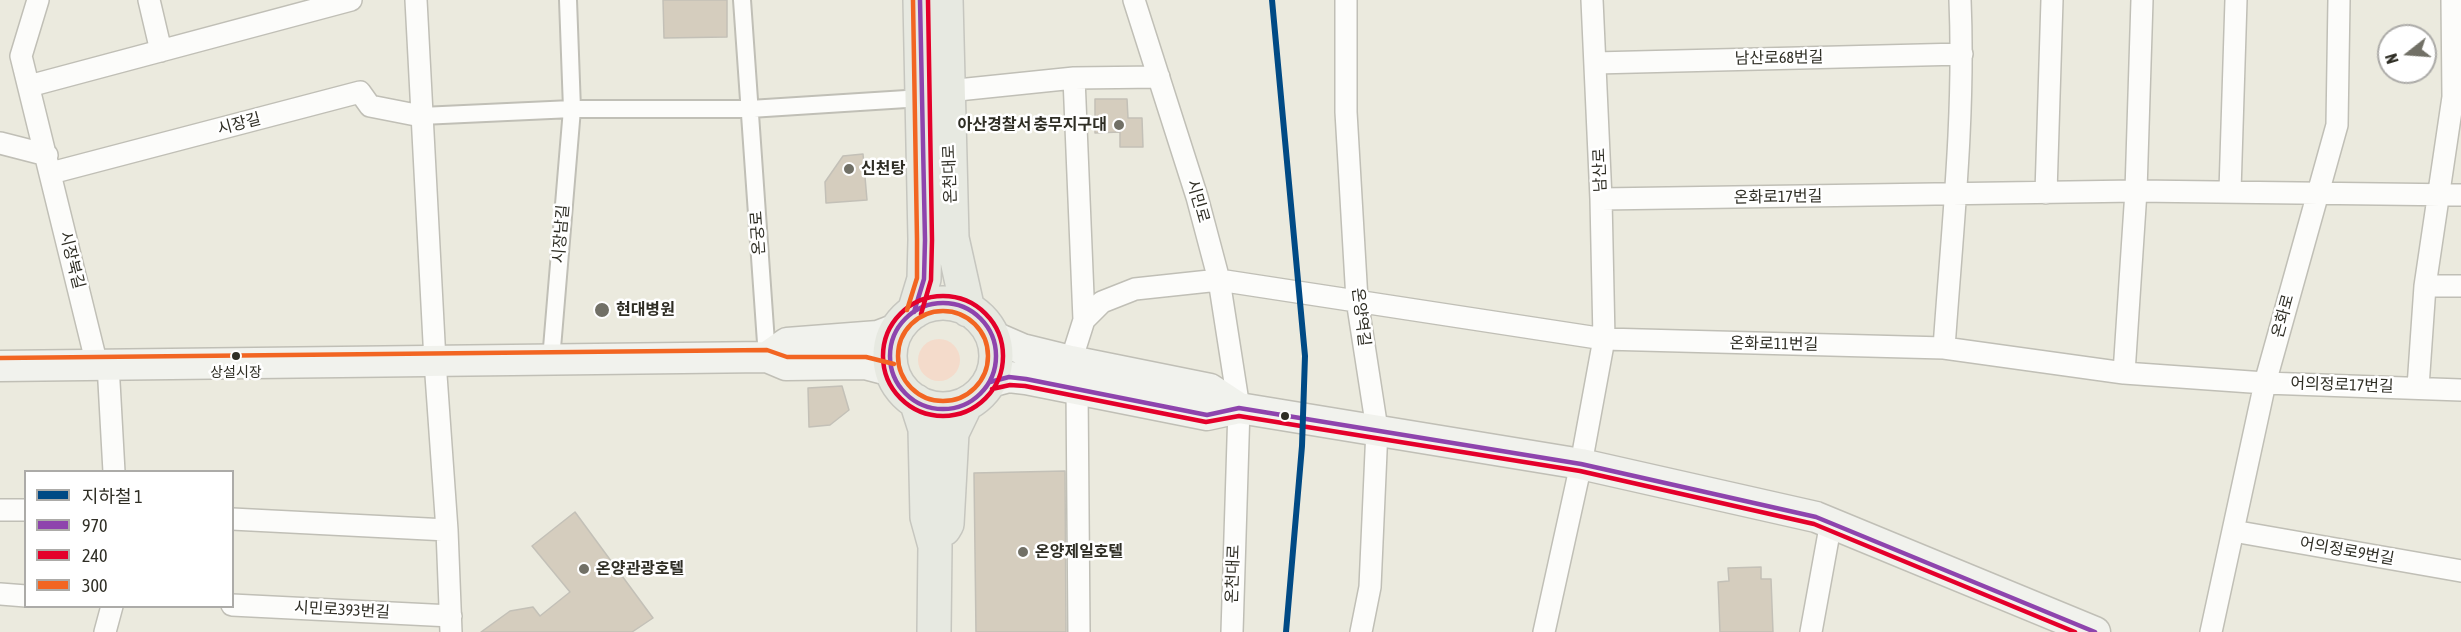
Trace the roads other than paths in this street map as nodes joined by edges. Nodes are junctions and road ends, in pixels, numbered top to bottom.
1 (38, 0) edge
2 (149, 0) edge
3 (351, 0) edge
4 (416, 0) edge
5 (568, 0) edge
6 (742, 0) edge
7 (920, 0) edge
8 (946, 0) edge
9 (1134, 0) edge
10 (1346, 0) edge
11 (1592, 0) edge
12 (1960, 0) edge
13 (2052, 0) edge
14 (2142, 0) edge
15 (2236, 0) edge
16 (2339, 0) edge
17 (2452, 0) edge
18 (161, 51) junction
19 (1962, 54) junction
20 (1595, 63) junction
21 (1159, 77) junction
22 (1074, 78) junction
23 (29, 86) junction
24 (935, 95) junction
25 (2457, 97) edge
26 (572, 109) junction
27 (750, 109) junction
28 (421, 116) junction
29 (0, 143) edge
30 (49, 164) junction
31 (2136, 191) junction
32 (2230, 191) junction
33 (2046, 193) junction
34 (2317, 194) junction
35 (1955, 195) junction
36 (2440, 195) junction
37 (2461, 195) edge
38 (1601, 199) junction
39 (1219, 280) junction
40 (2426, 286) junction
41 (2461, 286) edge
42 (1357, 300) junction
43 (968, 310) junction
44 (907, 320) junction
45 (1083, 320) junction
46 (992, 336) junction
47 (1604, 339) junction
48 (1944, 348) junction
49 (767, 357) junction
50 (551, 360) junction
51 (435, 361) junction
52 (103, 364) junction
53 (0, 366) edge
54 (892, 371) junction
55 (2124, 374) junction
56 (1074, 375) junction
57 (990, 382) junction
58 (2265, 383) junction
59 (2418, 387) junction
60 (2461, 390) edge
61 (916, 401) junction
62 (966, 404) junction
63 (1239, 408) junction
64 (1377, 429) junction
65 (1581, 464) junction
66 (114, 470) edge
67 (0, 510) edge
68 (24, 510) edge
69 (234, 519) edge
70 (1831, 522) junction
71 (447, 530) junction
72 (2233, 531) junction
73 (935, 546) junction
74 (2461, 571) edge
75 (0, 594) edge
76 (24, 596) edge
77 (234, 605) edge
78 (111, 608) edge
79 (451, 624) edge
80 (105, 632) edge
81 (934, 632) edge
82 (1080, 632) edge
83 (1232, 632) edge
84 (1361, 632) edge
85 (1544, 632) edge
86 (1811, 632) edge
87 (2095, 632) edge
88 (2211, 632) edge

1 - 23 street, 시장북길
2 - 18 street
3 - 18 street
4 - 28 street
5 - 26 street, 시장남길
6 - 27 street, 온궁로
7 - 24 main road, 온천대로
8 - 24 main road, 온천대로
9 - 21 street, 시민로
10 - 42 street, 온양역길
11 - 20 street, 남산로
12 - 19 street
13 - 33 street
14 - 31 street
15 - 32 street
16 - 34 street, 온화로
17 - 25 street, 어의정로17번길
18 - 23 street
19 - 20 street, 남산로68번길
19 - 35 street
20 - 38 street, 남산로
21 - 22 street
21 - 39 street, 시민로
22 - 24 street
22 - 45 street
23 - 30 street, 시장북길
24 - 27 street
24 - 43 main road, 온천대로
24 - 44 main road, 온천대로
25 - 36 street, 어의정로17번길
26 - 27 street
26 - 28 street
26 - 50 street, 시장남길
27 - 49 street, 온궁로
28 - 30 street, 시장길
28 - 51 street
29 - 30 street
30 - 52 street, 시장북길
31 - 32 street, 온화로17번길
31 - 33 street, 온화로17번길
31 - 55 street
32 - 34 street, 온화로17번길
33 - 35 street, 온화로17번길
34 - 36 street, 온화로17번길
34 - 58 street, 온화로
35 - 38 street, 온화로17번길
35 - 48 street
36 - 37 street
36 - 40 street, 어의정로17번길
38 - 47 street, 남산로
39 - 42 street
39 - 45 street
39 - 63 street, 시민로
40 - 41 street
40 - 59 street, 어의정로17번길
42 - 47 street
42 - 64 street, 온양역길
43 - 44 main road
43 - 46 main road
44 - 49 main road
44 - 54 main road
45 - 56 street
46 - 56 main road
46 - 57 main road
47 - 48 street, 온화로11번길
47 - 65 street, 남산로
48 - 55 street, 온화로11번길
49 - 50 main road
49 - 54 main road
50 - 51 main road
51 - 52 main road
51 - 71 street, 시민로393번길
52 - 53 main road
52 - 66 street, 시장북길
54 - 61 main road
55 - 58 street, 온화로11번길
56 - 57 main road
56 - 63 main road
56 - 82 street
57 - 62 main road
58 - 59 street, 어의정로17번길
58 - 72 street, 온화로
59 - 60 street, 어의정로17번길
61 - 62 main road
61 - 73 main road
62 - 73 main road
63 - 64 main road
63 - 83 street, 온천대로
64 - 65 main road
64 - 84 street, 온양역길
65 - 70 main road
65 - 85 street, 남산로
67 - 68 street
69 - 71 street
70 - 86 street
70 - 87 main road
71 - 79 street, 시민로393번길
72 - 74 street, 어의정로9번길
72 - 88 street, 온화로
73 - 81 main road
75 - 76 street
77 - 79 street, 시민로393번길
78 - 80 street

